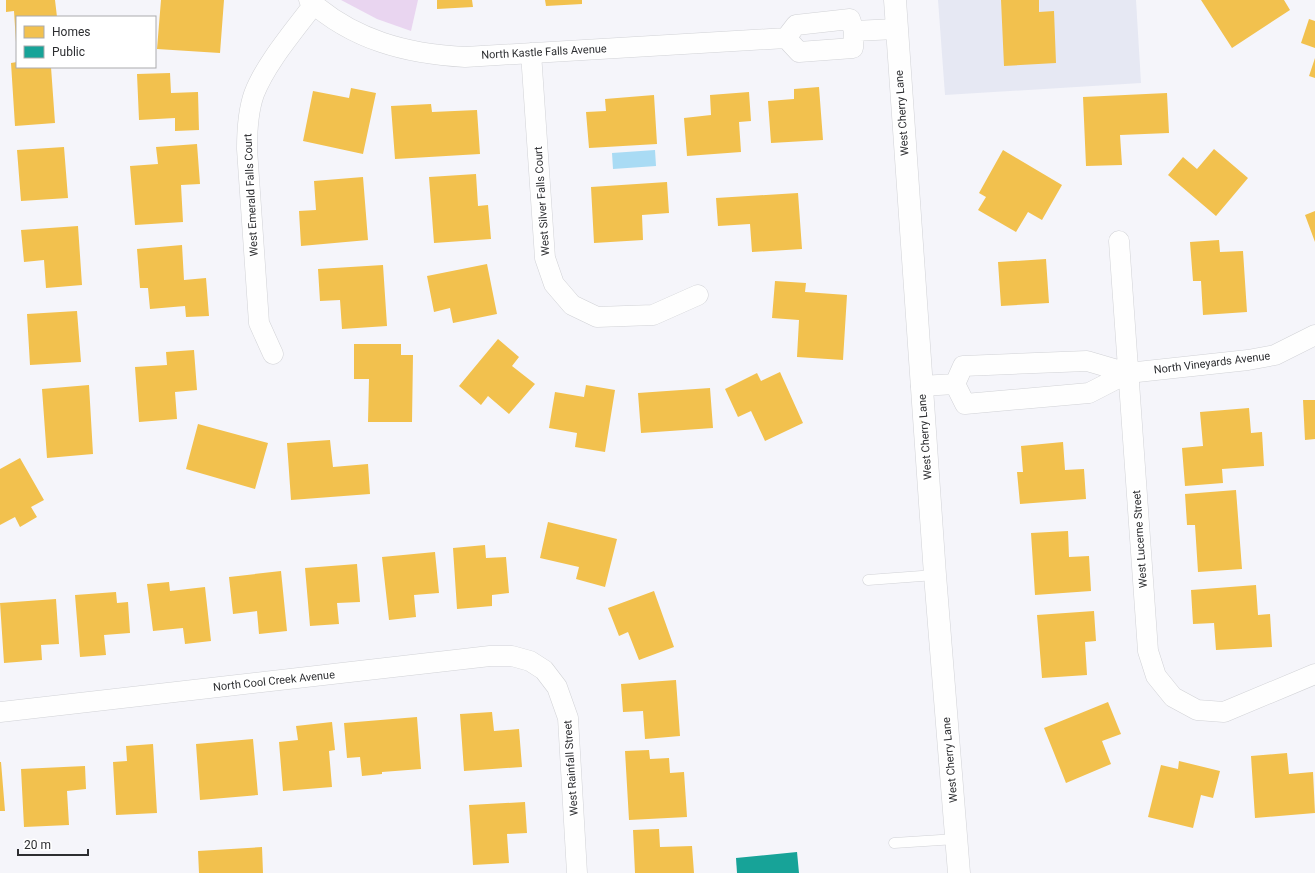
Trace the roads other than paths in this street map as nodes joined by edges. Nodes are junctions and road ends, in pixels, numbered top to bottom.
1 (895, 0) edge
2 (311, 2) edge
3 (896, 29) junction
4 (854, 31) junction
5 (786, 38) junction
6 (531, 53) junction
7 (1119, 241) dead end
8 (698, 295) dead end
9 (1315, 335) edge
10 (273, 354) dead end
11 (1128, 373) junction
12 (955, 384) junction
13 (921, 386) junction
14 (934, 575) junction
15 (868, 580) dead end
16 (544, 670) joint
17 (1315, 674) edge
18 (0, 712) edge
19 (956, 839) junction
20 (894, 843) dead end
21 (577, 873) edge
22 (959, 873) edge

1 - 3 main road, West Cherry Lane
2 - 6 street, North Kastle Falls Avenue
2 - 10 street, West Emerald Falls Court
3 - 4 street
3 - 13 main road, West Cherry Lane
4 - 5 street
4 - 5 street
5 - 6 street, North Kastle Falls Avenue
6 - 8 street, West Silver Falls Court
7 - 11 street
9 - 11 street, North Vineyards Avenue
11 - 12 street, North Vineyards Avenue
11 - 12 street, North Vineyards Avenue
11 - 17 street, West Lucerne Street
12 - 13 street
13 - 14 main road, West Cherry Lane
14 - 15 lane
14 - 19 main road, West Cherry Lane
16 - 18 street, North Cool Creek Avenue
16 - 21 street, West Rainfall Street
19 - 20 lane
19 - 22 main road, West Cherry Lane

